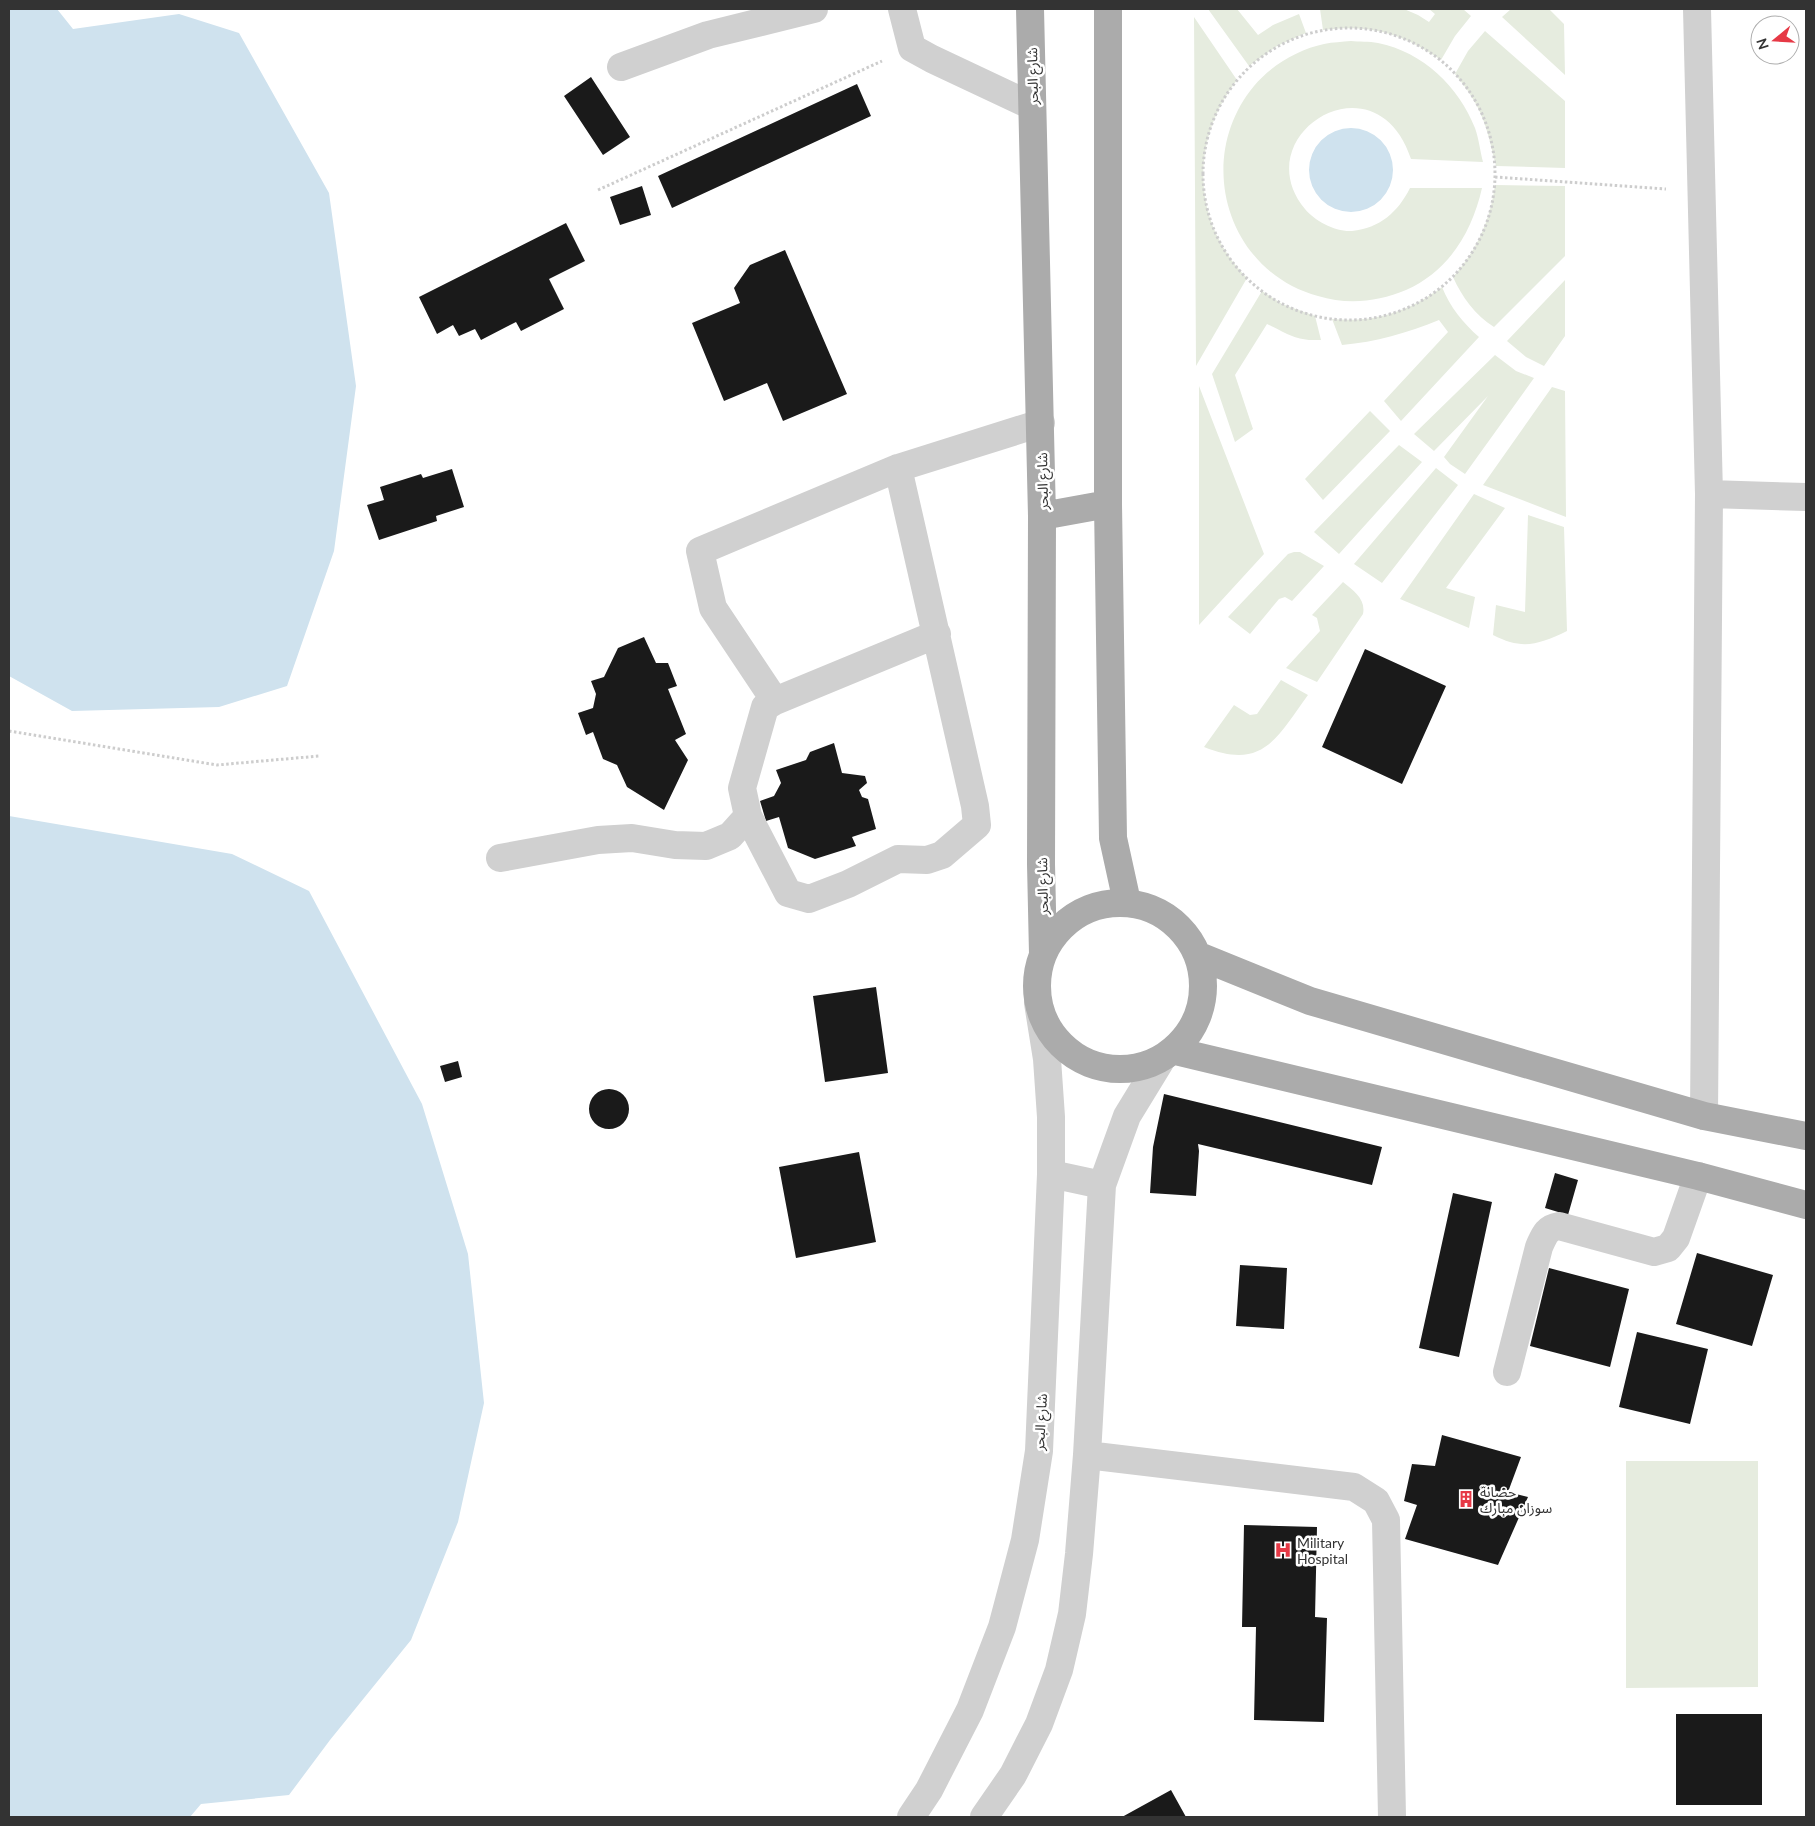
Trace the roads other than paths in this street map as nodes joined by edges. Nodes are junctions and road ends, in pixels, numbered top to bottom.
1 (814, 9) edge
2 (902, 9) edge
3 (1030, 9) edge
4 (1108, 9) edge
5 (1697, 9) edge
6 (621, 67) dead end
7 (1032, 106) junction
8 (1041, 423) junction
9 (898, 468) junction
10 (1710, 494) junction
11 (1806, 497) edge
12 (1108, 504) junction
13 (1042, 516) junction
14 (937, 634) junction
15 (775, 701) junction
16 (748, 816) junction
17 (500, 858) dead end
18 (1127, 902) junction
19 (1043, 954) junction
20 (1200, 956) junction
21 (1038, 1003) junction
22 (1167, 1057) junction
23 (1704, 1116) junction
24 (1806, 1136) edge
25 (1051, 1174) junction
26 (1698, 1176) junction
27 (1102, 1186) junction
28 (1806, 1205) edge
29 (1507, 1372) dead end
30 (1087, 1455) junction
31 (911, 1817) edge
32 (984, 1817) edge
33 (1392, 1817) edge

1 - 6 street
2 - 7 street
3 - 7 main road, شارع البحر
4 - 12 main road
5 - 10 street
7 - 8 main road, شارع البحر
8 - 9 street
8 - 13 main road, شارع البحر
9 - 14 street
9 - 15 street
10 - 11 street
10 - 23 street
12 - 13 main road
12 - 18 main road
13 - 19 main road, شارع البحر
14 - 15 street
14 - 16 street
15 - 16 street
16 - 17 street
18 - 19 main road
18 - 20 main road
19 - 21 main road
20 - 22 main road
20 - 23 main road
21 - 22 main road
21 - 25 street, شارع البحر
22 - 26 main road
22 - 27 street
23 - 24 main road
25 - 27 street
25 - 31 street, شارع البحر
26 - 28 main road
26 - 29 street
27 - 30 street
30 - 32 street
30 - 33 street

